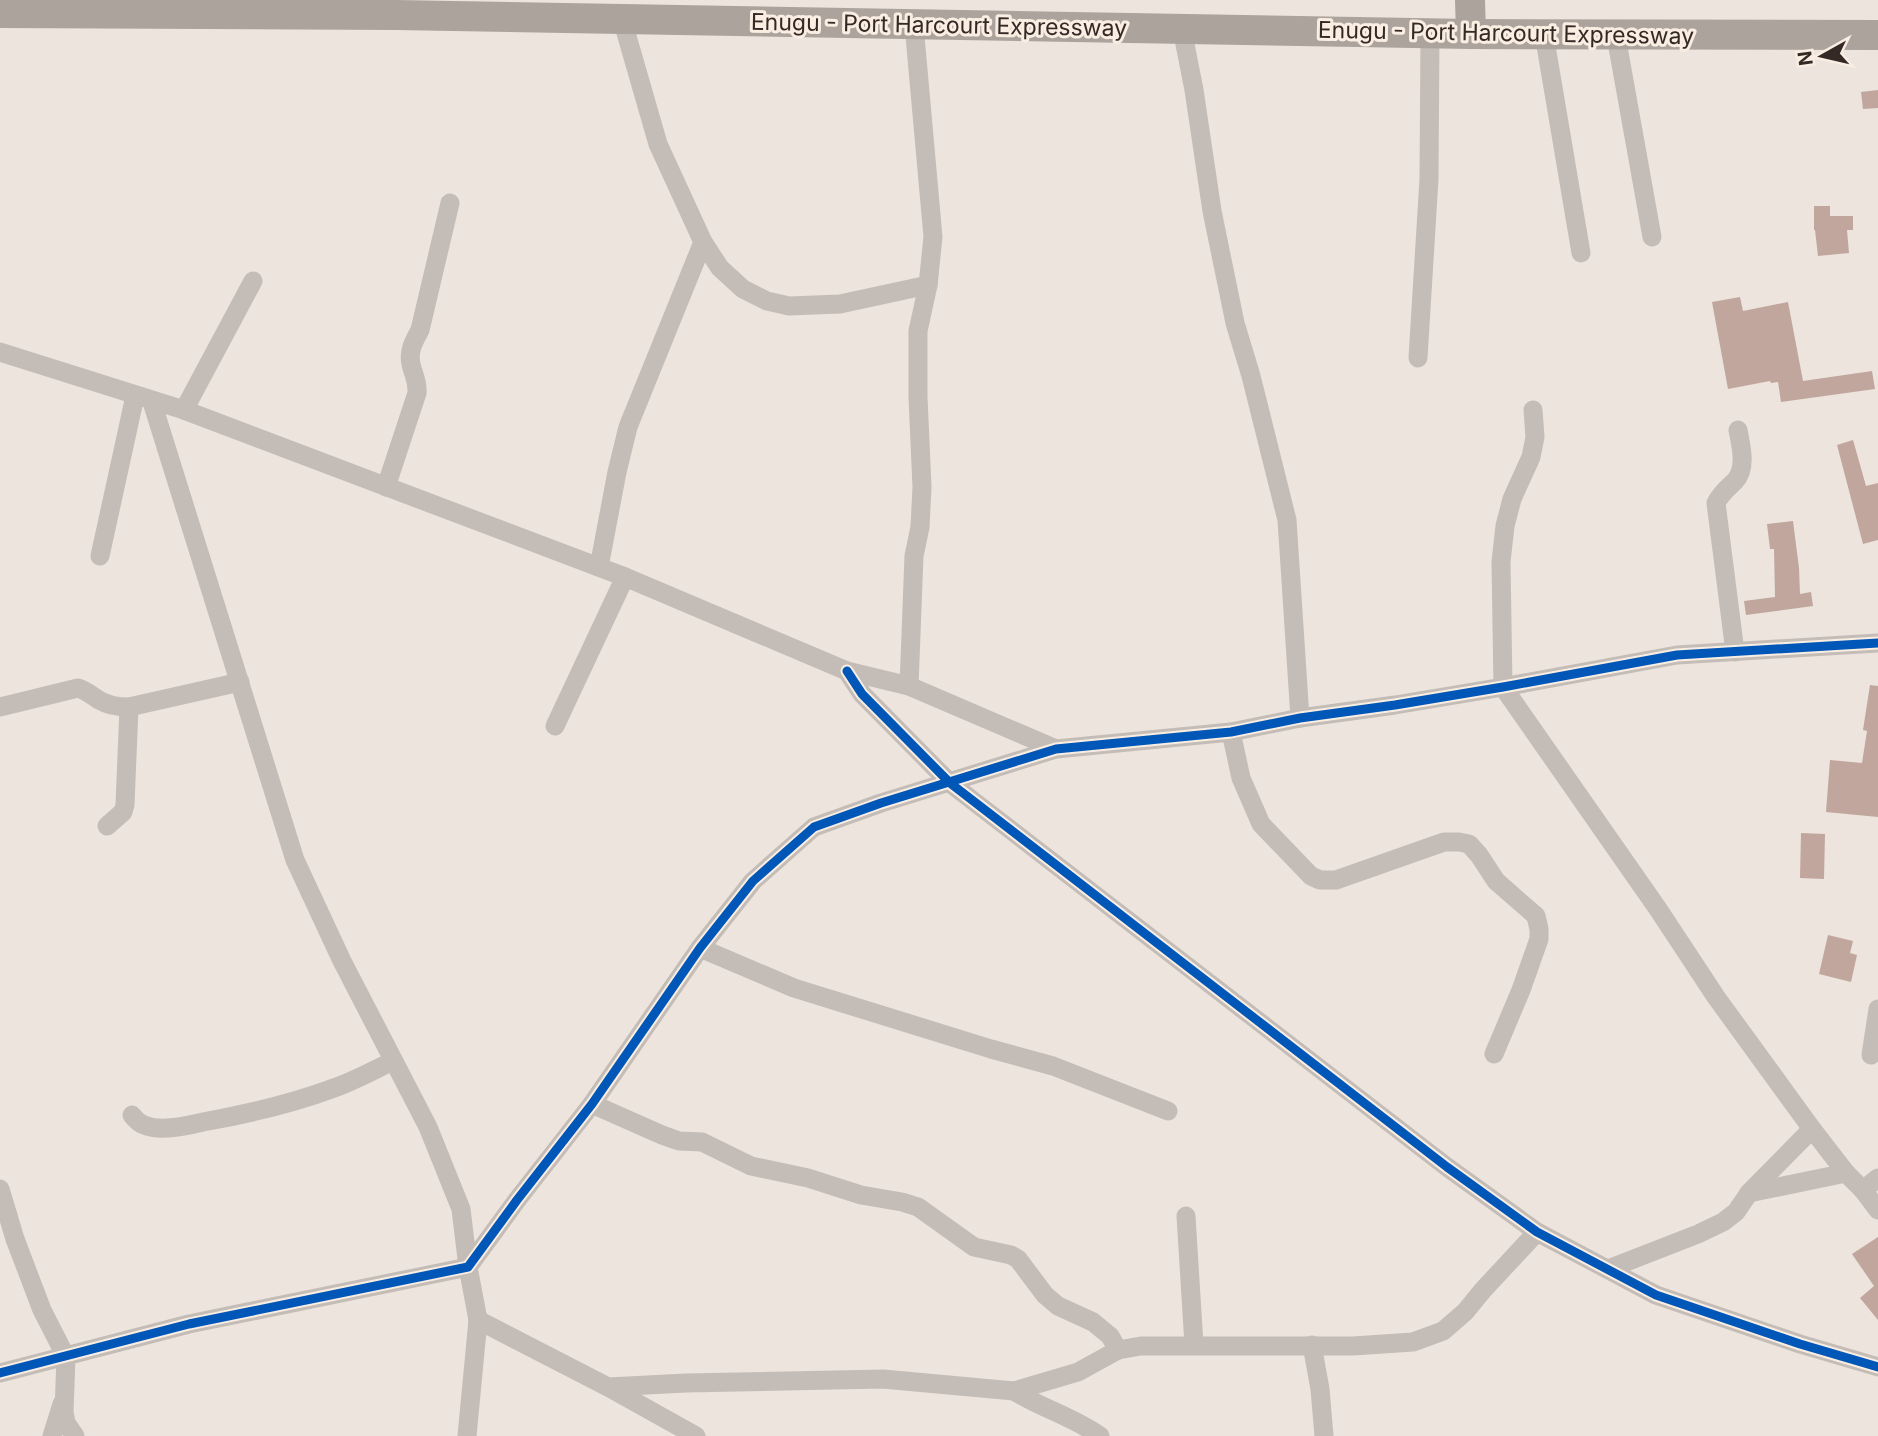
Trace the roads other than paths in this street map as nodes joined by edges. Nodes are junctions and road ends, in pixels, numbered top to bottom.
1 (1470, 0) edge
2 (0, 13) edge
3 (622, 19) junction
4 (914, 24) junction
5 (1182, 29) junction
6 (1430, 33) junction
7 (1471, 34) junction
8 (1544, 34) junction
9 (1878, 35) edge
10 (1616, 36) junction
11 (450, 203) dead end
12 (1652, 237) dead end
13 (703, 242) junction
14 (1580, 253) dead end
15 (253, 281) dead end
16 (928, 285) junction
17 (0, 352) edge
18 (1418, 358) dead end
19 (144, 399) junction
20 (1534, 410) dead end
21 (184, 411) junction
22 (1738, 430) dead end
23 (387, 487) junction
24 (100, 556) dead end
25 (599, 566) junction
26 (625, 576) junction
27 (1878, 643) edge
28 (1735, 652) junction
29 (847, 671) junction
30 (240, 682) junction
31 (909, 686) junction
32 (1503, 687) junction
33 (0, 707) edge
34 (129, 707) junction
35 (1300, 718) junction
36 (555, 726) dead end
37 (1231, 732) junction
38 (1056, 748) junction
39 (950, 783) junction
40 (107, 827) dead end
41 (700, 948) junction
42 (1878, 1009) edge
43 (1494, 1054) dead end
44 (1871, 1055) dead end
45 (393, 1061) junction
46 (592, 1104) junction
47 (1168, 1111) dead end
48 (132, 1115) dead end
49 (1812, 1129) junction
50 (1846, 1173) junction
51 (1870, 1184) edge
52 (0, 1189) edge
53 (1749, 1193) junction
54 (1878, 1210) edge
55 (1186, 1216) dead end
56 (1537, 1232) junction
57 (468, 1267) junction
58 (1608, 1269) junction
59 (478, 1320) junction
60 (1194, 1345) junction
61 (1312, 1345) junction
62 (1118, 1350) junction
63 (66, 1357) junction
64 (1878, 1367) edge
65 (0, 1373) edge
66 (608, 1387) junction
67 (1014, 1391) junction
68 (65, 1394) junction
69 (52, 1436) edge
70 (75, 1436) edge
71 (467, 1436) edge
72 (696, 1436) edge
73 (1100, 1436) edge
74 (1324, 1436) edge

1 - 7 highway
2 - 3 highway, Enugu - Port Harcourt Expressway
3 - 4 highway, Enugu - Port Harcourt Expressway
3 - 13 street
4 - 5 highway, Enugu - Port Harcourt Expressway
4 - 16 street
5 - 6 highway, Enugu - Port Harcourt Expressway
5 - 35 street
6 - 7 highway, Enugu - Port Harcourt Expressway
6 - 18 street
7 - 8 highway, Enugu - Port Harcourt Expressway
8 - 10 highway, Enugu - Port Harcourt Expressway
8 - 14 street
9 - 10 highway, Enugu - Port Harcourt Expressway
10 - 12 street
11 - 23 street
13 - 16 street
13 - 25 street
15 - 21 street
16 - 31 street
17 - 19 street
19 - 21 street
19 - 24 street
19 - 30 street
20 - 32 street
21 - 23 street
22 - 28 street
23 - 25 street
25 - 26 street
26 - 29 street
26 - 36 street
27 - 28 street
28 - 32 street
29 - 31 street
29 - 39 street
30 - 34 street
30 - 45 street
31 - 38 street
32 - 35 street
32 - 49 street
33 - 34 street
34 - 40 street
35 - 37 street
37 - 38 street
37 - 43 street
38 - 39 street
39 - 41 street
39 - 56 street
41 - 46 street
41 - 47 street
42 - 44 street
45 - 48 street
45 - 57 street
46 - 57 street
46 - 62 street
49 - 50 street
49 - 53 street
50 - 51 street
50 - 53 street
51 - 54 street
52 - 63 street
53 - 58 street
55 - 60 street
56 - 58 street
56 - 61 street
57 - 59 street
57 - 63 street
58 - 64 street
59 - 66 street
59 - 71 street
60 - 61 street
60 - 62 street
61 - 74 street
62 - 67 street
63 - 65 street
63 - 68 street
66 - 67 street
66 - 72 street
67 - 73 street
68 - 69 street
68 - 70 street

